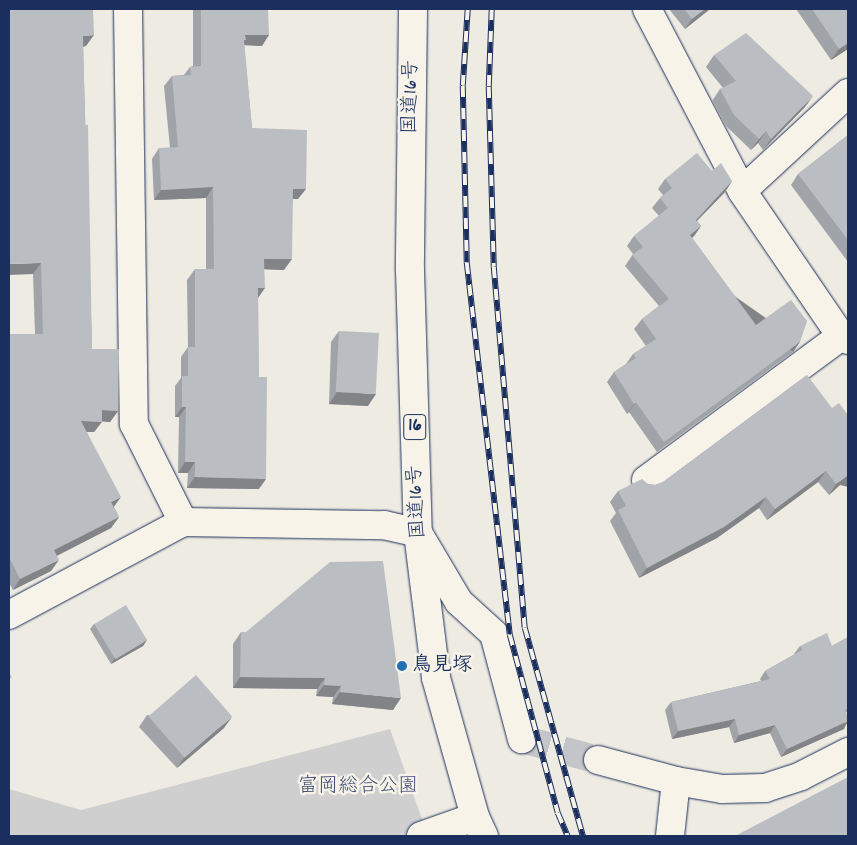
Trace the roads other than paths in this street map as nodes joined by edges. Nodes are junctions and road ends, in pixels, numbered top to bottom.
1 (128, 9) edge
2 (413, 9) edge
3 (647, 9) edge
4 (848, 93) edge
5 (742, 191) junction
6 (845, 338) edge
7 (646, 480) edge
8 (183, 522) junction
9 (418, 533) junction
10 (9, 614) edge
11 (522, 739) dead end
12 (848, 752) edge
13 (598, 760) tunnel mouth
14 (676, 781) junction
15 (479, 827) edge
16 (421, 836) edge
17 (670, 836) edge

1 - 8 main road
2 - 9 main road, 国道16号 / 16
3 - 5 main road
4 - 5 main road
5 - 6 main road
6 - 7 main road
8 - 9 main road
8 - 10 main road
9 - 11 main road
9 - 15 main road, 国道16号 / 16
12 - 14 main road
13 - 14 main road
14 - 17 main road
15 - 16 main road

